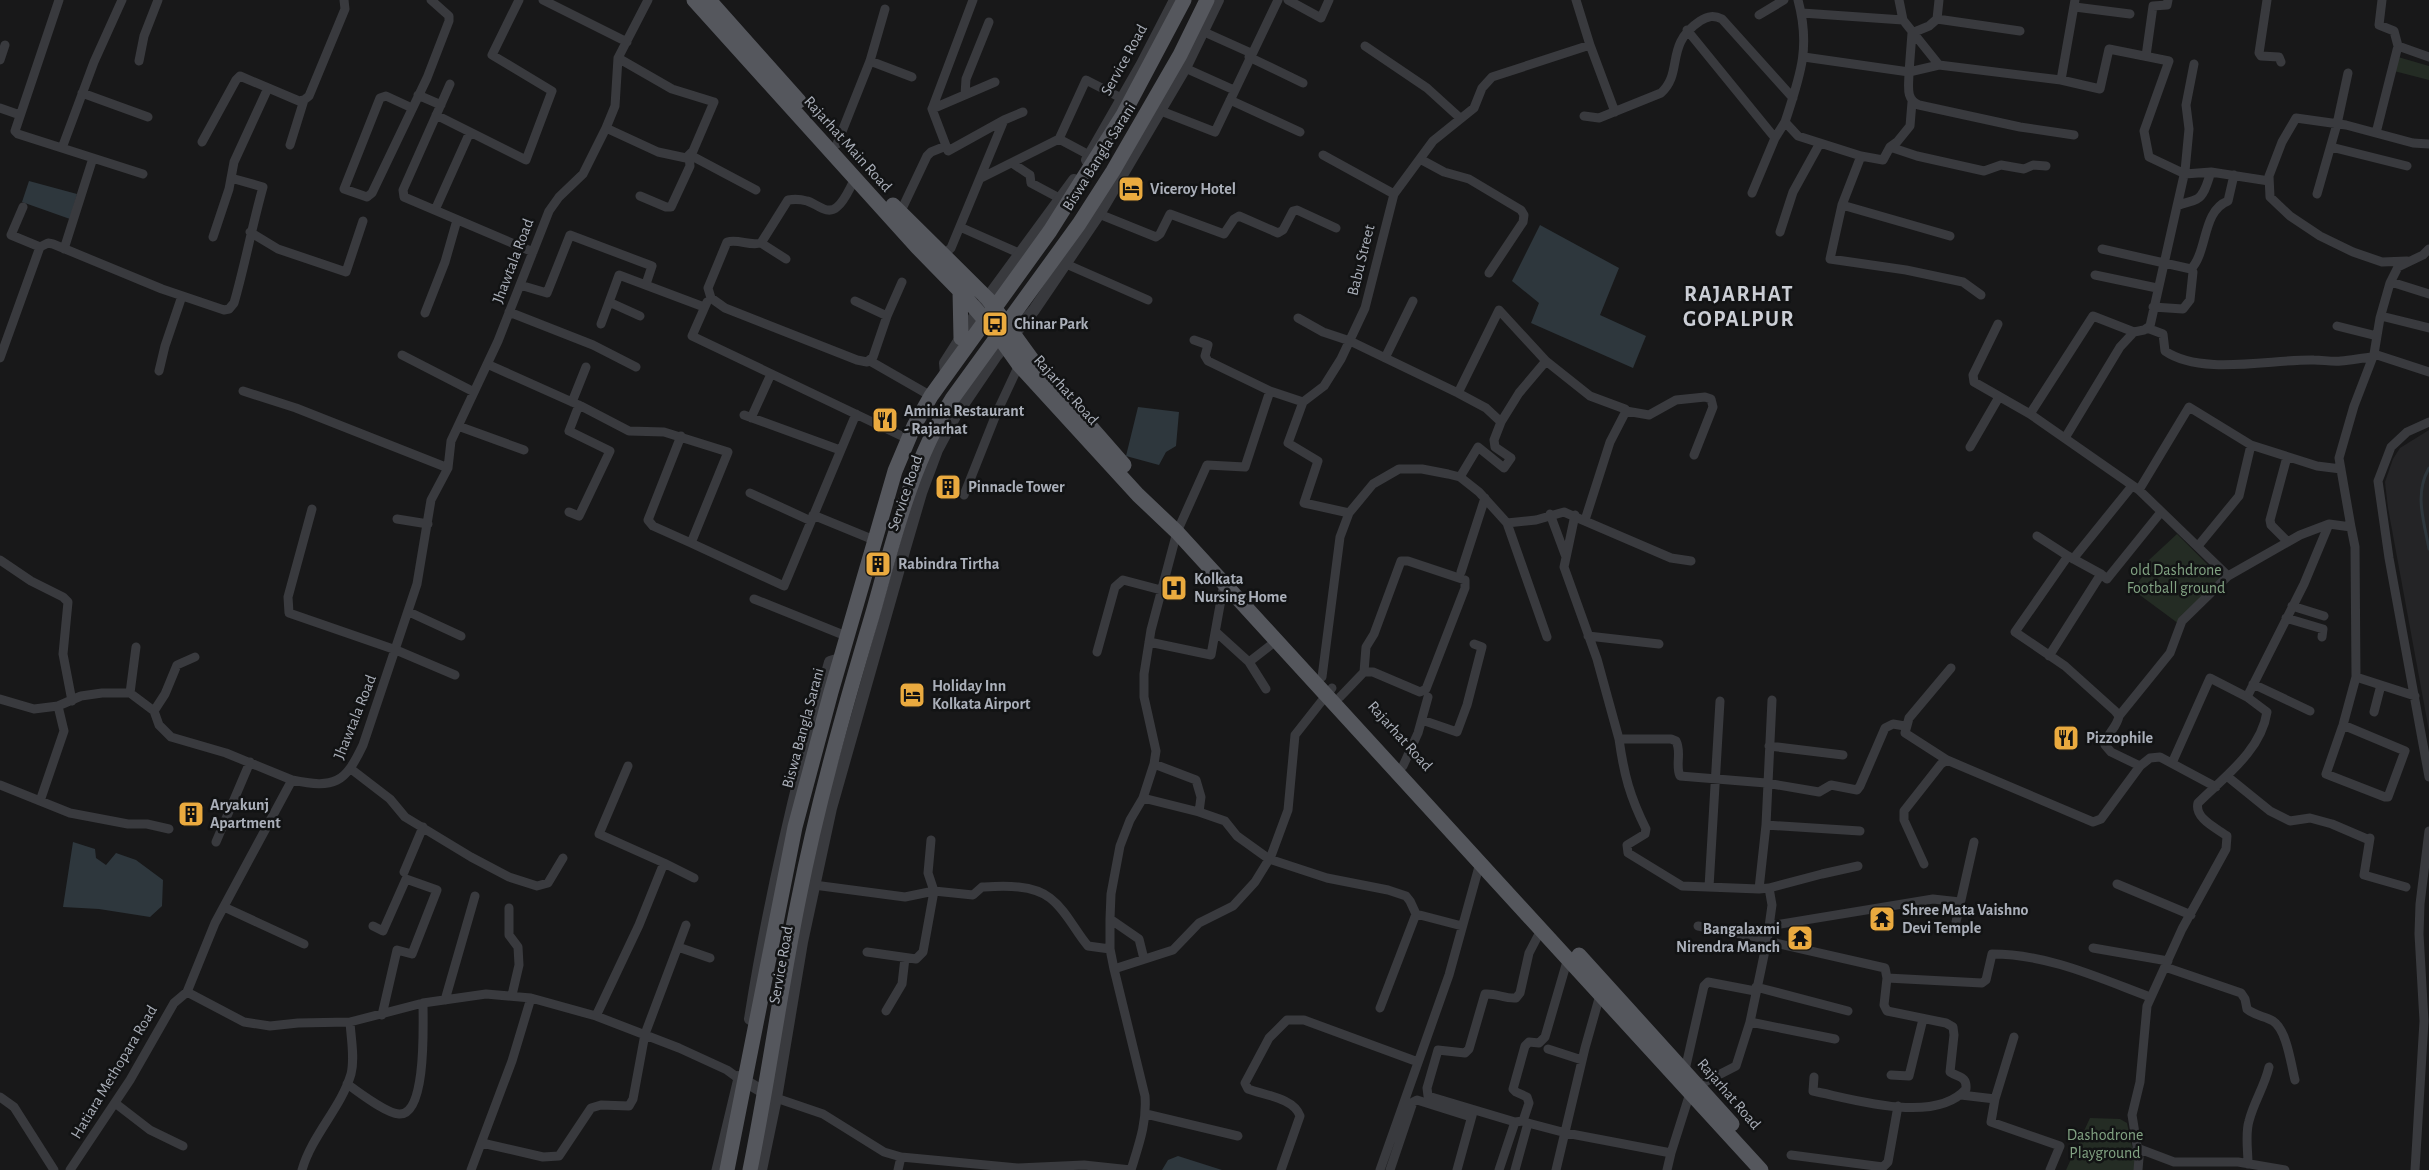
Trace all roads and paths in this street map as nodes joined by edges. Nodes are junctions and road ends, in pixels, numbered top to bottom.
1 (47, 0) edge
2 (122, 0) edge
3 (158, 0) edge
4 (344, 0) edge
5 (430, 0) edge
6 (519, 0) edge
7 (543, 0) edge
8 (648, 0) edge
9 (694, 0) edge
10 (709, 0) edge
11 (973, 0) edge
12 (1175, 0) edge
13 (1184, 0) edge
14 (1207, 0) edge
15 (1218, 0) edge
16 (1278, 0) edge
17 (1288, 0) edge
18 (1329, 0) edge
19 (1576, 0) edge
20 (1784, 0) edge
21 (1798, 0) edge
22 (1899, 0) edge
23 (1939, 0) edge
24 (2168, 0) edge
25 (2267, 0) edge
26 (2382, 0) edge
27 (58, 2) edge
28 (2075, 4) edge
29 (885, 9) dead end
30 (1802, 13) junction
31 (2130, 14) dead end
32 (1759, 15) dead end
33 (1937, 19) junction
34 (1903, 20) junction
35 (989, 22) dead end
36 (1687, 30) junction
37 (1202, 31) junction
38 (2020, 31) dead end
39 (1912, 33) junction
40 (627, 42) junction
41 (6, 45) dead end
42 (1590, 45) junction
43 (1365, 46) dead end
44 (2398, 46) junction
45 (1250, 55) junction
46 (2146, 56) junction
47 (1804, 57) junction
48 (2429, 57) edge
49 (618, 58) junction
50 (0, 60) edge
51 (139, 61) dead end
52 (870, 61) junction
53 (2281, 62) dead end
54 (1939, 64) junction
55 (2194, 64) dead end
56 (1185, 68) junction
57 (1909, 72) junction
58 (2348, 73) dead end
59 (912, 77) dead end
60 (2061, 80) junction
61 (994, 82) dead end
62 (1302, 83) dead end
63 (450, 84) dead end
64 (268, 88) junction
65 (1234, 90) junction
66 (82, 93) junction
67 (418, 95) junction
68 (965, 95) junction
69 (1793, 98) junction
70 (304, 100) junction
71 (1126, 100) junction
72 (1230, 100) junction
73 (1911, 102) junction
74 (441, 105) junction
75 (0, 108) edge
76 (412, 108) junction
77 (932, 109) junction
78 (1161, 111) junction
79 (1023, 112) dead end
80 (1615, 112) junction
81 (20, 115) junction
82 (436, 115) junction
83 (1584, 116) dead end
84 (148, 117) dead end
85 (1460, 118) junction
86 (1004, 120) junction
87 (1785, 122) junction
88 (2337, 124) junction
89 (606, 128) junction
90 (470, 132) junction
91 (1300, 132) dead end
92 (2376, 133) junction
93 (2074, 135) dead end
94 (1775, 138) junction
95 (1059, 140) junction
96 (202, 142) dead end
97 (1820, 143) junction
98 (837, 144) junction
99 (2429, 144) edge
100 (290, 145) dead end
101 (946, 146) junction
102 (1890, 147) junction
103 (2331, 147) junction
104 (62, 148) junction
105 (1089, 155) junction
106 (1323, 155) dead end
107 (689, 156) junction
108 (1861, 156) junction
109 (93, 158) junction
110 (1420, 159) junction
111 (1012, 163) junction
112 (2046, 166) dead end
113 (2407, 166) dead end
114 (2211, 172) junction
115 (143, 174) dead end
116 (2185, 174) junction
117 (2234, 176) junction
118 (231, 178) junction
119 (981, 178) junction
120 (855, 179) junction
121 (2269, 181) junction
122 (756, 190) dead end
123 (1752, 193) dead end
124 (1394, 194) junction
125 (2317, 194) dead end
126 (640, 196) dead end
127 (1061, 199) junction
128 (1842, 204) junction
129 (2177, 206) junction
130 (23, 207) dead end
131 (435, 210) junction
132 (900, 213) junction
133 (1100, 214) junction
134 (457, 220) junction
135 (363, 221) dead end
136 (960, 227) junction
137 (1336, 228) dead end
138 (0, 230) edge
139 (250, 232) junction
140 (1780, 232) dead end
141 (11, 235) junction
142 (1950, 236) dead end
143 (213, 237) dead end
144 (761, 243) junction
145 (40, 247) junction
146 (64, 249) junction
147 (2102, 249) dead end
148 (2429, 249) edge
149 (533, 252) junction
150 (944, 254) junction
151 (1021, 254) junction
152 (786, 259) dead end
153 (2407, 261) junction
154 (1066, 264) junction
155 (2163, 264) junction
156 (2191, 269) junction
157 (1489, 273) dead end
158 (2095, 274) dead end
159 (902, 282) dead end
160 (2391, 282) junction
161 (645, 284) junction
162 (520, 285) junction
163 (2157, 288) junction
164 (960, 291) junction
165 (2429, 294) edge
166 (1981, 295) dead end
167 (182, 296) junction
168 (1148, 300) dead end
169 (855, 301) dead end
170 (1413, 301) dead end
171 (609, 302) junction
172 (2153, 307) junction
173 (986, 310) junction
174 (509, 312) junction
175 (425, 314) dead end
176 (2381, 315) junction
177 (640, 316) dead end
178 (887, 316) junction
179 (1298, 318) dead end
180 (601, 324) dead end
181 (1998, 324) dead end
182 (2337, 326) dead end
183 (2147, 328) junction
184 (2429, 328) edge
185 (2134, 332) junction
186 (1005, 334) junction
187 (2377, 336) junction
188 (961, 338) junction
189 (1194, 340) dead end
190 (1350, 341) junction
191 (402, 355) dead end
192 (2374, 355) junction
193 (0, 358) edge
194 (1385, 358) junction
195 (870, 361) junction
196 (1546, 361) junction
197 (487, 364) junction
198 (1019, 365) junction
199 (586, 366) dead end
200 (636, 367) dead end
201 (2429, 370) edge
202 (159, 371) dead end
203 (771, 374) junction
204 (946, 374) junction
205 (1270, 391) junction
206 (243, 392) dead end
207 (474, 392) junction
208 (1458, 393) junction
209 (931, 396) junction
210 (1999, 397) junction
211 (1303, 402) junction
212 (576, 403) junction
213 (1626, 411) junction
214 (855, 414) junction
215 (2030, 414) junction
216 (1501, 422) junction
217 (2429, 422) edge
218 (458, 426) junction
219 (681, 436) junction
220 (2065, 438) junction
221 (908, 439) junction
222 (2251, 445) junction
223 (1970, 447) dead end
224 (524, 450) dead end
225 (840, 450) junction
226 (1694, 455) dead end
227 (2287, 457) junction
228 (448, 468) junction
229 (2341, 469) junction
230 (1460, 477) junction
231 (2136, 488) junction
232 (750, 493) dead end
233 (964, 495) dead end
234 (1485, 498) junction
235 (312, 509) dead end
236 (569, 512) dead end
237 (2161, 512) junction
238 (1348, 513) junction
239 (1550, 514) junction
240 (1575, 515) junction
241 (812, 518) junction
242 (397, 519) dead end
243 (1585, 520) junction
244 (1507, 523) junction
245 (428, 524) junction
246 (2329, 524) junction
247 (2351, 527) junction
248 (1179, 528) junction
249 (2037, 536) dead end
250 (874, 540) junction
251 (2288, 542) junction
252 (691, 543) junction
253 (2198, 546) junction
254 (1567, 557) junction
255 (2071, 558) junction
256 (0, 560) edge
257 (1691, 561) dead end
258 (1461, 572) dead end
259 (2101, 574) junction
260 (2228, 576) junction
261 (1224, 583) junction
262 (1161, 590) junction
263 (754, 599) dead end
264 (2292, 606) junction
265 (409, 612) junction
266 (2324, 616) dead end
267 (2286, 618) junction
268 (1216, 632) junction
269 (460, 636) dead end
270 (846, 636) junction
271 (1547, 636) dead end
272 (1588, 636) junction
273 (2322, 637) dead end
274 (1276, 641) junction
275 (1149, 642) junction
276 (1474, 644) dead end
277 (1659, 644) dead end
278 (136, 647) dead end
279 (396, 650) junction
280 (1097, 652) dead end
281 (2049, 656) junction
282 (195, 657) dead end
283 (1249, 663) junction
284 (1951, 668) dead end
285 (1365, 672) junction
286 (455, 675) dead end
287 (2356, 676) junction
288 (2253, 684) junction
289 (2381, 685) junction
290 (1266, 689) dead end
291 (1330, 689) junction
292 (130, 693) junction
293 (2415, 696) junction
294 (1428, 697) dead end
295 (2247, 697) junction
296 (0, 699) edge
297 (72, 700) junction
298 (1772, 700) dead end
299 (1720, 701) dead end
300 (58, 706) junction
301 (154, 711) junction
302 (2310, 711) dead end
303 (2374, 712) dead end
304 (2119, 716) junction
305 (1422, 720) junction
306 (2343, 724) junction
307 (1905, 726) junction
308 (1619, 739) junction
309 (1769, 746) junction
310 (1843, 755) dead end
311 (1947, 760) junction
312 (250, 762) junction
313 (2172, 763) junction
314 (1154, 764) junction
315 (628, 766) dead end
316 (1403, 766) junction
317 (2140, 766) junction
318 (351, 770) junction
319 (2228, 777) junction
320 (2429, 777) edge
321 (1714, 779) junction
322 (292, 780) junction
323 (1766, 783) junction
324 (0, 785) edge
325 (2216, 787) junction
326 (1143, 798) junction
327 (40, 801) junction
328 (1199, 812) junction
329 (1766, 825) junction
330 (423, 827) junction
331 (169, 829) dead end
332 (1860, 831) dead end
333 (2429, 831) edge
334 (932, 840) dead end
335 (216, 842) dead end
336 (1974, 842) dead end
337 (564, 858) dead end
338 (1269, 859) junction
339 (664, 863) junction
340 (1480, 863) junction
341 (1924, 864) dead end
342 (1858, 866) dead end
343 (404, 872) dead end
344 (694, 878) dead end
345 (2117, 884) dead end
346 (814, 885) junction
347 (1709, 887) junction
348 (2406, 887) dead end
349 (1764, 889) junction
350 (934, 891) junction
351 (476, 896) dead end
352 (1960, 902) junction
353 (224, 908) junction
354 (509, 908) dead end
355 (1416, 914) junction
356 (2190, 915) junction
357 (1110, 919) junction
358 (1956, 922) dead end
359 (686, 924) dead end
360 (373, 926) dead end
361 (1462, 926) junction
362 (1698, 926) dead end
363 (1769, 926) junction
364 (1541, 930) junction
365 (1767, 940) junction
366 (304, 944) dead end
367 (678, 947) junction
368 (2093, 948) dead end
369 (1110, 949) junction
370 (867, 952) dead end
371 (710, 958) dead end
372 (904, 958) junction
373 (1568, 958) junction
374 (1144, 959) junction
375 (2166, 964) junction
376 (1114, 969) junction
377 (1887, 978) junction
378 (1756, 989) junction
379 (187, 992) junction
380 (512, 995) junction
381 (1600, 995) junction
382 (2150, 997) junction
383 (531, 998) junction
384 (445, 1000) junction
385 (423, 1003) junction
386 (1380, 1008) dead end
387 (886, 1011) dead end
388 (1848, 1011) dead end
389 (382, 1015) junction
390 (596, 1016) junction
391 (1923, 1019) junction
392 (350, 1022) junction
393 (1750, 1022) junction
394 (645, 1034) junction
395 (2014, 1037) dead end
396 (1835, 1039) dead end
397 (1548, 1049) dead end
398 (1582, 1060) junction
399 (1418, 1062) junction
400 (2269, 1067) dead end
401 (1685, 1070) junction
402 (1891, 1075) dead end
403 (1814, 1077) dead end
404 (2295, 1080) dead end
405 (742, 1081) junction
406 (347, 1084) junction
407 (1694, 1089) junction
408 (1961, 1095) junction
409 (771, 1096) junction
410 (0, 1097) edge
411 (1995, 1099) junction
412 (115, 1102) junction
413 (1898, 1106) junction
414 (1146, 1114) junction
415 (1472, 1114) junction
416 (1515, 1122) junction
417 (1566, 1133) junction
418 (1238, 1136) dead end
419 (482, 1143) junction
420 (183, 1146) dead end
421 (2138, 1148) junction
422 (1671, 1154) junction
423 (1791, 1155) dead end
424 (901, 1157) junction
425 (2248, 1164) junction
426 (988, 1168) edge
427 (1022, 1169) edge
428 (54, 1170) edge
429 (70, 1170) edge
430 (302, 1170) edge
431 (471, 1170) edge
432 (716, 1170) edge
433 (727, 1170) edge
434 (750, 1170) edge
435 (761, 1170) edge
436 (898, 1170) edge
437 (1131, 1170) edge
438 (1281, 1170) edge
439 (1380, 1170) edge
440 (1390, 1170) edge
441 (1457, 1170) edge
442 (1498, 1170) edge
443 (1515, 1170) edge
444 (1556, 1170) edge
445 (1667, 1170) edge
446 (1761, 1170) edge
447 (1772, 1170) edge
448 (2050, 1170) edge
449 (2138, 1170) edge
450 (2285, 1170) edge
451 (2415, 1170) edge

1 - 27 street
2 - 66 street
3 - 51 street
4 - 70 street
5 - 67 street
6 - 90 street
7 - 40 street
8 - 40 street, Jhawtala Road
9 - 120 main road, Rajarhat Main Road
10 - 98 main road, Rajarhat Main Road
11 - 77 street
12 - 71 street, Service Road
13 - 71 main road, Biswa Bangla Sarani
14 - 186 main road, Biswa Bangla Sarani
15 - 37 street, Service Road
16 - 45 street
17 - 18 street
19 - 42 street
20 - 32 street
21 - 30 street
22 - 34 street
23 - 33 street
24 - 46 street
25 - 53 street
26 - 44 street
27 - 81 street
28 - 31 street
28 - 60 street
29 - 52 street
30 - 34 street
30 - 47 street
33 - 38 street
33 - 39 street
34 - 39 street
35 - 68 street
36 - 69 street
36 - 80 street
36 - 94 street
37 - 45 street
37 - 56 street, Service Road
39 - 54 street
39 - 57 street
40 - 49 street, Jhawtala Road
41 - 50 street
42 - 80 street
42 - 85 street, Babu Street
43 - 85 street
44 - 48 street
44 - 92 street
45 - 62 street
45 - 65 street
46 - 60 street
46 - 116 street
47 - 57 street
47 - 69 street
49 - 89 street, Jhawtala Road
49 - 107 street
52 - 59 street
52 - 98 street
54 - 57 street
54 - 60 street
55 - 116 street
56 - 65 street
56 - 78 street, Service Road
57 - 73 street
58 - 88 street
61 - 68 street
63 - 74 street
64 - 70 street
64 - 96 street
64 - 118 street
65 - 72 street
66 - 84 street
66 - 104 street
67 - 74 street
67 - 76 street
68 - 77 street
69 - 87 street
70 - 100 street
71 - 95 street
71 - 105 street, Service Road
71 - 173 main road, Biswa Bangla Sarani
72 - 78 street
72 - 91 street
73 - 93 street
73 - 102 street
74 - 82 street
75 - 81 street
76 - 76 street
77 - 101 street
78 - 133 street, Service Road
79 - 86 street
80 - 83 street
81 - 104 street
82 - 90 street
82 - 131 street
85 - 110 street, Babu Street
86 - 101 street
86 - 119 street
87 - 94 street
87 - 97 street
88 - 92 street
88 - 103 street
88 - 121 street
89 - 107 street
89 - 149 street, Jhawtala Road
90 - 131 street
92 - 99 street
94 - 123 street
95 - 105 street
95 - 111 street
97 - 108 street
97 - 140 street
98 - 132 main road, Rajarhat Main Road
101 - 132 street
102 - 108 street
102 - 112 street
103 - 113 street
103 - 125 street
104 - 109 street
105 - 127 street, Service Road
106 - 124 street
107 - 122 street
107 - 126 street
108 - 128 street
109 - 115 street
109 - 146 street
110 - 124 street, Babu Street
110 - 157 street
111 - 119 street
111 - 127 street
114 - 116 street
114 - 117 street
114 - 129 street
116 - 129 street
117 - 121 street
117 - 156 street
118 - 139 street
118 - 143 street
119 - 136 street
120 - 144 street
120 - 164 main road, Rajarhat Main Road
121 - 153 street
124 - 190 street, Babu Street
127 - 151 street, Service Road
128 - 142 street
128 - 166 street
129 - 155 street
130 - 141 street
131 - 134 street
132 - 150 main road, Rajarhat Main Road
133 - 137 street
133 - 154 street, Service Road
134 - 149 street
134 - 175 street
135 - 139 street
136 - 150 street
136 - 151 street
138 - 141 street
139 - 167 street
141 - 145 street
144 - 152 street
144 - 195 street
145 - 146 street
145 - 193 street
146 - 167 street
147 - 155 street
148 - 153 street
149 - 162 street, Jhawtala Road
150 - 173 main road, Rajarhat Main Road
151 - 173 street, Service Road
153 - 160 street
154 - 168 street
154 - 186 street, Service Road
155 - 156 street
155 - 163 street
156 - 172 street
158 - 163 street
159 - 178 street
160 - 165 street
160 - 176 street
161 - 162 street
161 - 171 street
161 - 203 street
162 - 174 street, Jhawtala Road
163 - 172 street
164 - 173 main road, Rajarhat Main Road
164 - 188 main road
167 - 202 street
169 - 178 street
170 - 194 street
171 - 177 street
171 - 180 street
172 - 183 street
173 - 186 main road
173 - 188 street, Service Road
173 - 204 main road, Biswa Bangla Sarani
174 - 197 street, Jhawtala Road
174 - 200 street
176 - 184 street
176 - 187 street
178 - 195 street
179 - 190 street
181 - 210 street
182 - 187 street
183 - 185 street
183 - 192 street
185 - 215 street
185 - 220 street
186 - 198 main road, Rajarhat Road
186 - 248 main road, Rajarhat Road
186 - 346 street, Service Road
186 - 409 main road, Biswa Bangla Sarani
187 - 192 street
188 - 204 street, Service Road
189 - 205 street
190 - 194 street
190 - 211 street, Babu Street
191 - 207 street
192 - 201 street
192 - 229 street
194 - 208 street
195 - 209 street
196 - 208 street
196 - 213 street
196 - 216 street
197 - 207 street, Jhawtala Road
197 - 212 street
198 - 233 street
198 - 248 main road, Rajarhat Road
199 - 212 street
203 - 214 street
203 - 225 street
204 - 209 main road, Biswa Bangla Sarani
205 - 211 street
205 - 248 street
206 - 228 street
207 - 218 street, Jhawtala Road
208 - 216 street
209 - 221 main road, Biswa Bangla Sarani
210 - 215 street
210 - 223 street
211 - 238 street
212 - 219 street
212 - 236 street
213 - 226 street
213 - 243 street
214 - 221 street
214 - 225 street
215 - 220 street
216 - 230 street
217 - 293 street
218 - 224 street
218 - 228 street, Jhawtala Road
219 - 252 street
219 - 252 street
220 - 231 street
221 - 250 main road, Biswa Bangla Sarani
222 - 227 street
222 - 231 street
222 - 253 street
225 - 241 street
227 - 229 street
227 - 251 street
228 - 245 street, Jhawtala Road
229 - 247 street
230 - 234 street
230 - 238 street
231 - 237 street
231 - 255 street
232 - 241 street
234 - 244 street
234 - 258 street
235 - 279 street
237 - 253 street
237 - 259 street
238 - 291 street
239 - 240 street
239 - 244 street
239 - 254 street
240 - 243 street
240 - 254 street
241 - 250 street
241 - 252 street
242 - 245 street
243 - 257 street
244 - 271 street
245 - 265 street, Jhawtala Road
246 - 247 street
246 - 251 street
246 - 264 street
247 - 287 street
248 - 261 main road, Rajarhat Road
248 - 262 street
248 - 291 main road, Rajarhat Road
249 - 255 street
250 - 270 main road, Biswa Bangla Sarani
251 - 260 street
253 - 260 street
254 - 272 street
255 - 259 street
255 - 281 street
256 - 297 street
259 - 281 street
260 - 304 street
261 - 268 street
261 - 274 main road, Rajarhat Road
262 - 275 street
262 - 280 street
263 - 270 street
264 - 266 street
264 - 267 street
265 - 269 street
265 - 279 street, Jhawtala Road
267 - 273 street
267 - 288 street
268 - 275 street
268 - 283 street
270 - 405 main road, Biswa Bangla Sarani
272 - 277 street
272 - 308 street
274 - 283 street
274 - 291 main road, Rajarhat Road
275 - 314 street
276 - 305 street
278 - 292 street
279 - 286 street
279 - 318 street, Jhawtala Road
281 - 304 street
282 - 301 street
283 - 290 street
284 - 307 street
285 - 285 street
285 - 291 street
287 - 289 street
287 - 306 street
288 - 295 street
288 - 302 street
289 - 293 street
289 - 303 street
291 - 316 main road, Rajarhat Road
291 - 338 street
291 - 340 main road, Rajarhat Road
292 - 297 street
292 - 301 street
293 - 320 street
294 - 305 street
295 - 313 street
295 - 319 street
296 - 300 street
297 - 300 street
298 - 309 street
299 - 321 street
300 - 327 street
301 - 312 street, Jhawtala Road
304 - 317 street
305 - 316 street
306 - 306 street
307 - 311 street
307 - 323 street
308 - 321 street
308 - 347 street
309 - 310 street
309 - 323 street
311 - 317 street
311 - 341 street
312 - 322 street, Jhawtala Road
312 - 335 street
313 - 317 street
313 - 325 street
314 - 326 street
314 - 328 street
315 - 339 street
316 - 401 main road, Rajarhat Road
318 - 322 street, Jhawtala Road
318 - 330 street
319 - 325 street
319 - 348 street
321 - 323 street
321 - 347 street
322 - 353 street
323 - 329 street
324 - 327 street
325 - 356 street
326 - 328 street
326 - 357 street
327 - 331 street
328 - 338 street
329 - 332 street
329 - 349 street
330 - 337 street
330 - 343 street
333 - 451 street
334 - 350 street
336 - 352 street
338 - 355 street
338 - 374 street
339 - 344 street
339 - 390 street
340 - 361 street
340 - 364 main road, Rajarhat Road
342 - 349 street
345 - 356 street
346 - 350 street
346 - 409 street, Service Road
347 - 349 street
349 - 363 street
350 - 369 street
350 - 372 street
351 - 384 street
352 - 358 street
352 - 363 street
353 - 366 street
353 - 379 street
354 - 380 street
355 - 361 street
355 - 386 street
356 - 375 street
357 - 369 street
357 - 374 street
359 - 367 street
360 - 389 street
361 - 399 street
362 - 365 street
363 - 365 street
364 - 373 main road, Rajarhat Road
364 - 415 street
365 - 377 street
365 - 378 street
367 - 371 street
367 - 394 street
368 - 375 street
369 - 376 street
370 - 372 street
372 - 387 street
373 - 381 main road, Rajarhat Road
373 - 416 street
374 - 376 street
375 - 382 street
375 - 404 street
376 - 414 street
377 - 382 street
377 - 391 street
378 - 388 street
378 - 393 street
378 - 401 street
379 - 392 street
379 - 412 street, Hatiara Methopara Road
380 - 383 street
380 - 384 street
381 - 398 street
381 - 407 main road, Rajarhat Road
382 - 421 street
383 - 390 street
383 - 419 street
384 - 385 street
385 - 389 street
385 - 406 street
389 - 392 street
390 - 394 street
391 - 402 street
391 - 408 street
392 - 406 street
393 - 396 street
393 - 407 street
394 - 405 street
394 - 419 street
395 - 411 street
397 - 398 street
398 - 417 street
399 - 438 street
399 - 439 street
400 - 425 street
401 - 407 main road, Rajarhat Road
403 - 413 street
405 - 409 street
405 - 432 street
405 - 433 main road, Biswa Bangla Sarani
406 - 430 street
407 - 422 street
407 - 446 main road, Rajarhat Road
407 - 447 main road, Rajarhat Road
408 - 411 street
408 - 413 street
409 - 424 street
409 - 434 main road, Biswa Bangla Sarani
409 - 435 street, Service Road
410 - 428 street
411 - 448 street
412 - 420 street
412 - 429 street, Hatiara Methopara Road
413 - 423 street
414 - 418 street
414 - 437 street
415 - 416 street
415 - 440 street
415 - 441 street
416 - 442 street
417 - 422 street
417 - 443 street
417 - 444 street
419 - 431 street
421 - 425 street
421 - 449 street
422 - 445 street
424 - 426 street
424 - 436 street
425 - 450 street
426 - 427 street
427 - 437 street

